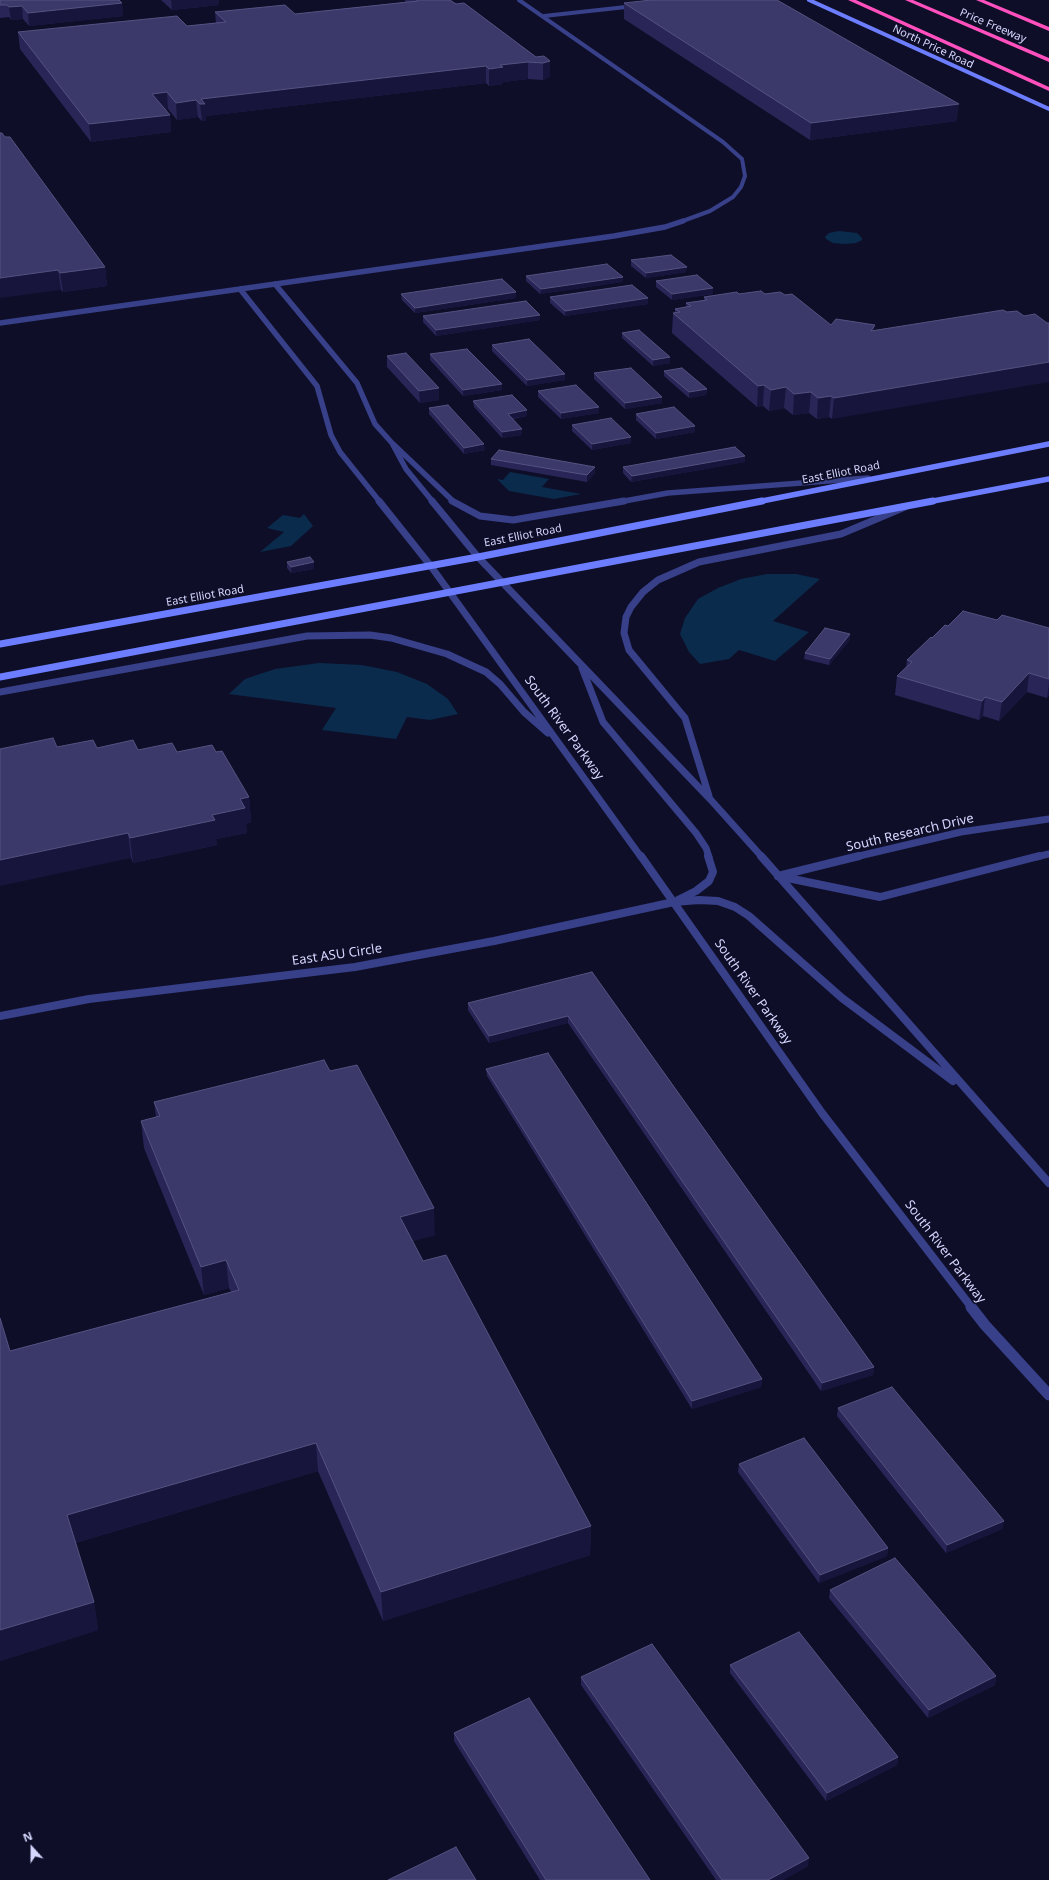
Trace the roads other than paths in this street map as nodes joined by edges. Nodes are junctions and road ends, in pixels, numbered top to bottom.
1 (519, 0) edge
2 (809, 0) edge
3 (851, 0) edge
4 (908, 0) edge
5 (979, 0) edge
6 (642, 5) edge
7 (544, 16) junction
8 (1049, 29) edge
9 (1049, 60) edge
10 (1049, 89) edge
11 (1049, 109) edge
12 (275, 284) junction
13 (240, 289) junction
14 (0, 323) edge
15 (392, 443) junction
16 (1049, 444) edge
17 (872, 478) junction
18 (1049, 479) edge
19 (912, 505) junction
20 (478, 557) junction
21 (430, 565) junction
22 (502, 582) junction
23 (450, 592) junction
24 (0, 644) edge
25 (580, 664) junction
26 (0, 677) edge
27 (0, 692) edge
28 (559, 743) junction
29 (710, 799) junction
30 (1049, 819) edge
31 (1049, 854) edge
32 (778, 876) junction
33 (674, 902) junction
34 (0, 1016) edge
35 (968, 1092) junction
36 (1049, 1183) edge
37 (1049, 1395) edge

1 - 7 street
2 - 11 main road, North Price Road
3 - 10 highway
4 - 9 highway, Price Freeway
5 - 8 highway, Price Freeway
6 - 7 street
7 - 12 street
12 - 13 street
12 - 15 street
13 - 14 street
13 - 21 street, South River Parkway
15 - 17 street
15 - 20 street
16 - 17 main road, East Elliot Road
17 - 20 main road, East Elliot Road
18 - 19 main road
19 - 22 main road
19 - 29 street
20 - 21 main road, East Elliot Road
20 - 22 street
21 - 23 street, South River Parkway
21 - 24 main road, East Elliot Road
22 - 23 main road
22 - 25 street
23 - 26 main road
23 - 28 street, South River Parkway
25 - 29 street
25 - 33 street
27 - 28 street
28 - 33 street, South River Parkway
29 - 32 street
30 - 32 street, South Research Drive
31 - 32 street
32 - 35 street
33 - 34 street, East ASU Circle
33 - 35 street
33 - 37 street, South River Parkway
35 - 36 street

